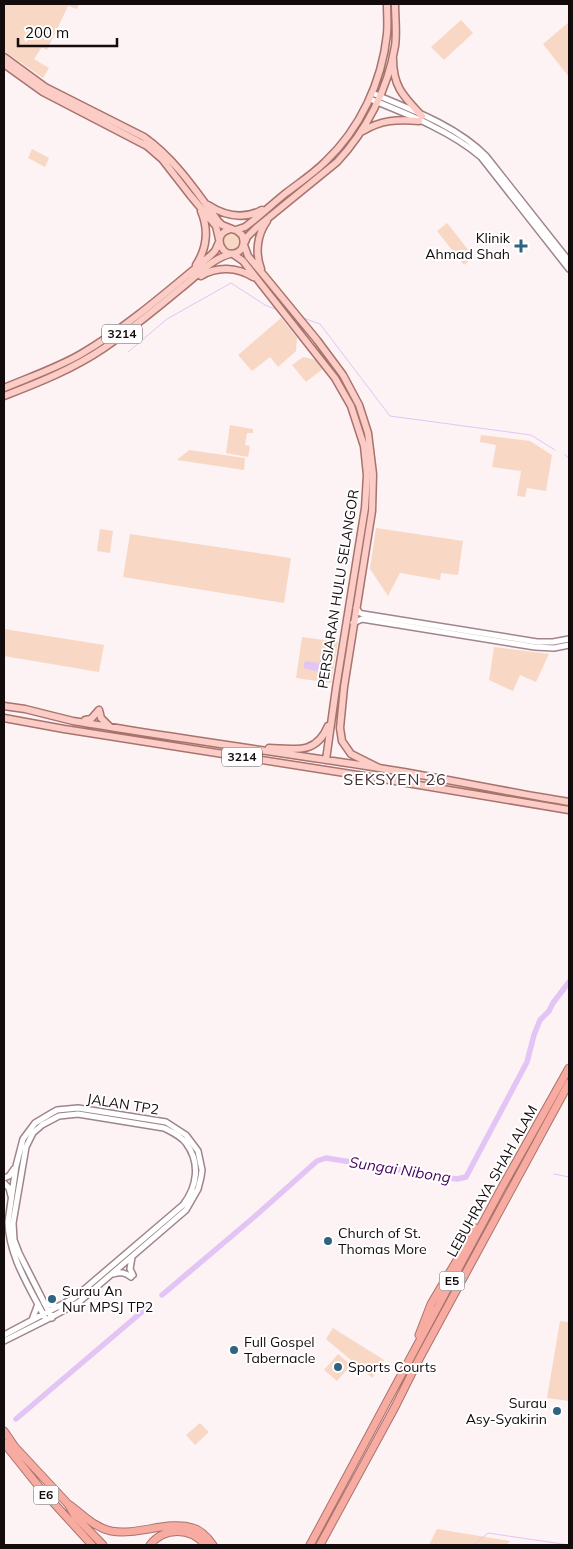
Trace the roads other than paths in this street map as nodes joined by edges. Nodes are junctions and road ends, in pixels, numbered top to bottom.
1 (387, 4) edge
2 (395, 4) edge
3 (394, 48) junction
4 (4, 57) edge
5 (4, 64) edge
6 (44, 89) junction
7 (371, 96) junction
8 (378, 99) junction
9 (421, 118) junction
10 (359, 135) junction
11 (135, 136) junction
12 (205, 203) junction
13 (198, 204) junction
14 (270, 206) junction
15 (277, 212) junction
16 (235, 230) junction
17 (219, 240) junction
18 (244, 244) junction
19 (232, 254) junction
20 (569, 261) edge
21 (569, 269) edge
22 (192, 271) junction
23 (180, 290) junction
24 (271, 290) junction
25 (4, 388) edge
26 (4, 396) edge
27 (356, 608) junction
28 (353, 623) junction
29 (569, 639) edge
30 (569, 646) edge
31 (4, 706) edge
32 (25, 709) junction
33 (4, 718) edge
34 (331, 719) junction
35 (110, 727) junction
36 (240, 747) junction
37 (326, 760) junction
38 (379, 768) junction
39 (480, 794) junction
40 (569, 802) edge
41 (569, 810) edge
42 (569, 1068) edge
43 (569, 1083) edge
44 (16, 1166) junction
45 (4, 1178) edge
46 (4, 1183) edge
47 (11, 1202) junction
48 (132, 1257) junction
49 (110, 1275) junction
50 (41, 1303) junction
51 (60, 1307) junction
52 (48, 1316) junction
53 (32, 1321) junction
54 (4, 1334) edge
55 (4, 1341) edge
56 (4, 1431) edge
57 (4, 1443) edge
58 (68, 1504) junction
59 (92, 1545) edge
60 (103, 1545) edge
61 (150, 1545) edge
62 (206, 1545) edge
63 (213, 1545) edge
64 (310, 1545) edge
65 (320, 1545) edge

1 - 7 main road
2 - 3 main road
3 - 8 main road
3 - 9 main road
4 - 6 main road
5 - 6 main road
6 - 11 main road
7 - 8 street
7 - 14 main road
8 - 9 street
8 - 10 main road
9 - 10 main road
9 - 20 street
9 - 21 street
10 - 15 main road
11 - 12 main road
11 - 13 main road
12 - 14 main road
12 - 16 main road
13 - 17 main road
13 - 22 main road
14 - 16 main road
15 - 18 main road
15 - 24 main road
16 - 17 main road
16 - 18 main road
17 - 19 main road
17 - 22 main road, 3214
18 - 19 main road
18 - 24 main road, PERSIARAN HULU SELANGOR
19 - 23 main road, 3214
19 - 24 main road, PERSIARAN HULU SELANGOR
22 - 25 main road, 3214
23 - 24 main road
23 - 26 main road, 3214
24 - 27 main road, PERSIARAN HULU SELANGOR
24 - 34 main road, PERSIARAN HULU SELANGOR
27 - 28 main road, PERSIARAN HULU SELANGOR
27 - 29 street
28 - 30 street
28 - 38 main road, PERSIARAN HULU SELANGOR
31 - 32 main road, 3214
32 - 35 main road, 3214
32 - 35 main road
33 - 39 main road, 3214
34 - 36 main road
34 - 37 main road, PERSIARAN HULU SELANGOR
35 - 36 main road, 3214
36 - 37 main road, 3214
37 - 38 main road, 3214
37 - 39 main road
38 - 40 main road, 3214
39 - 41 main road, 3214
42 - 64 highway, LEBUHRAYA SHAH ALAM / E5
43 - 65 highway, LEBUHRAYA SHAH ALAM / E5
44 - 45 street
44 - 47 street, JALAN TP2
44 - 48 street, JALAN TP2
46 - 47 street
47 - 50 street, JALAN TP2
48 - 49 street, JALAN TP2
48 - 49 street
49 - 52 street, JALAN TP2
50 - 51 street
50 - 51 street, JALAN TP2
50 - 52 street, JALAN TP2
50 - 53 street
51 - 52 street, JALAN TP2
52 - 53 street, JALAN TP2
52 - 55 street, JALAN TP2
53 - 54 street, JALAN TP2
56 - 58 highway, E6
57 - 59 highway, E6
58 - 60 highway, E6
58 - 63 highway
61 - 62 highway

